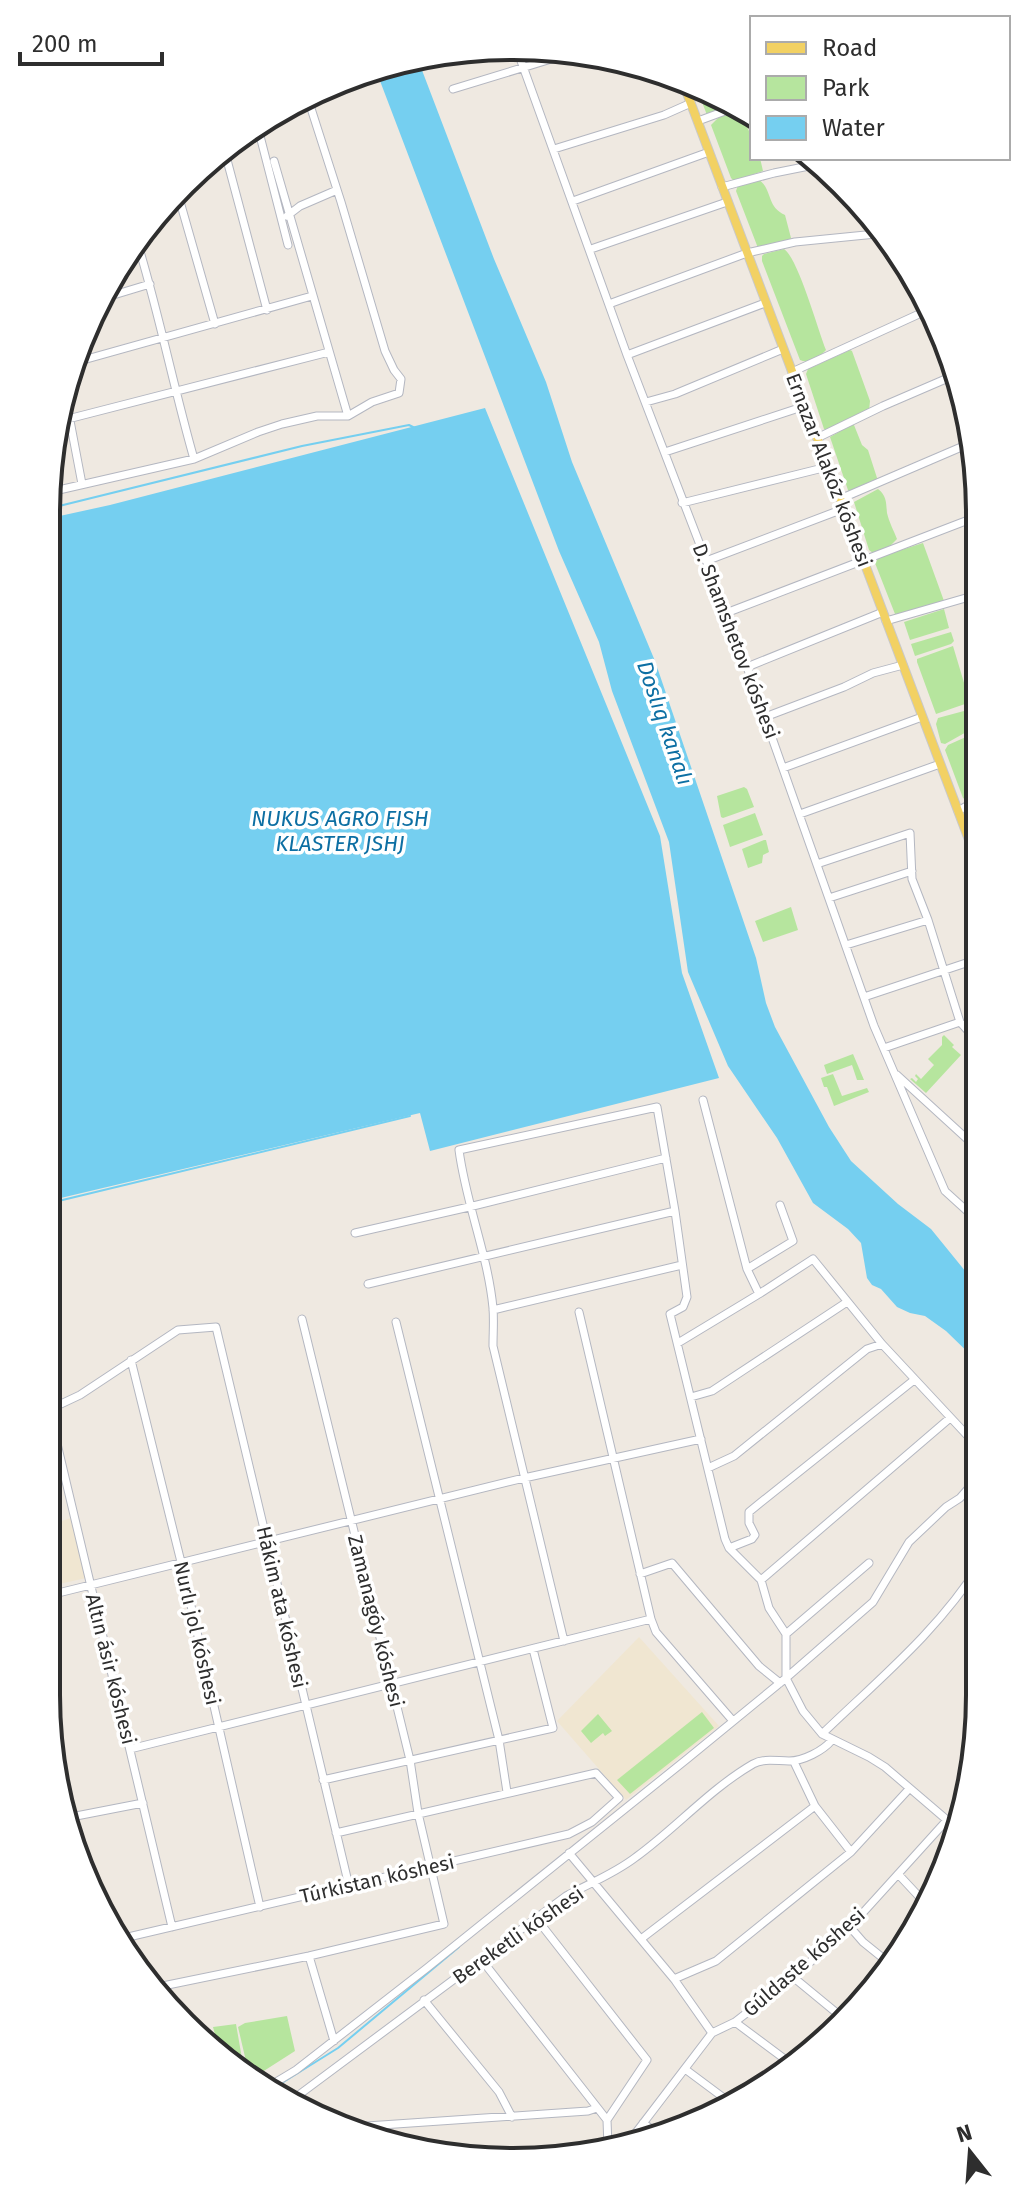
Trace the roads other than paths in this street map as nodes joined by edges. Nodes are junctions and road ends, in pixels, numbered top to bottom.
1 (522, 60) edge
2 (545, 61) edge
3 (525, 68) junction
4 (453, 89) dead end
5 (688, 95) edge
6 (691, 103) junction
7 (311, 108) edge
8 (723, 112) edge
9 (698, 121) junction
10 (259, 137) edge
11 (554, 149) junction
12 (709, 152) junction
13 (274, 161) dead end
14 (227, 162) edge
15 (805, 167) edge
16 (722, 187) junction
17 (337, 190) junction
18 (573, 201) junction
19 (727, 202) junction
20 (181, 205) edge
21 (290, 214) junction
22 (281, 220) junction
23 (870, 235) edge
24 (288, 245) dead end
25 (591, 249) junction
26 (747, 253) junction
27 (141, 254) edge
28 (150, 284) junction
29 (117, 294) edge
30 (312, 296) junction
31 (765, 303) junction
32 (609, 304) junction
33 (267, 310) junction
34 (919, 314) edge
35 (215, 324) junction
36 (163, 338) junction
37 (783, 349) junction
38 (329, 352) junction
39 (627, 355) junction
40 (87, 359) edge
41 (792, 372) junction
42 (946, 379) edge
43 (175, 392) junction
44 (646, 402) junction
45 (805, 406) junction
46 (348, 416) junction
47 (70, 418) edge
48 (69, 424) edge
49 (817, 438) junction
50 (961, 447) edge
51 (665, 452) junction
52 (194, 459) junction
53 (827, 467) junction
54 (82, 484) junction
55 (61, 489) edge
56 (840, 499) junction
57 (682, 503) junction
58 (843, 509) junction
59 (966, 521) edge
60 (863, 560) junction
61 (706, 561) junction
62 (966, 597) edge
63 (726, 613) junction
64 (884, 616) junction
65 (903, 665) junction
66 (747, 667) junction
67 (765, 717) junction
68 (922, 717) junction
69 (940, 764) junction
70 (783, 768) junction
71 (966, 806) edge
72 (958, 811) junction
73 (800, 814) junction
74 (966, 832) edge
75 (817, 864) junction
76 (912, 871) junction
77 (829, 898) junction
78 (928, 920) junction
79 (846, 945) junction
80 (966, 964) edge
81 (945, 972) junction
82 (864, 997) junction
83 (960, 1022) junction
84 (966, 1029) edge
85 (884, 1048) junction
86 (894, 1072) junction
87 (703, 1100) dead end
88 (966, 1138) edge
89 (666, 1158) junction
90 (780, 1205) dead end
91 (469, 1207) junction
92 (966, 1210) edge
93 (675, 1211) junction
94 (355, 1233) dead end
95 (483, 1257) junction
96 (682, 1265) junction
97 (747, 1269) junction
98 (368, 1284) dead end
99 (759, 1294) junction
100 (847, 1302) junction
101 (493, 1310) junction
102 (579, 1312) dead end
103 (302, 1319) dead end
104 (396, 1322) dead end
105 (678, 1343) junction
106 (882, 1344) junction
107 (131, 1360) junction
108 (914, 1380) junction
109 (691, 1397) junction
110 (60, 1405) edge
111 (950, 1418) junction
112 (966, 1435) edge
113 (701, 1439) junction
114 (613, 1458) junction
115 (60, 1462) edge
116 (708, 1468) junction
117 (524, 1478) junction
118 (966, 1491) edge
119 (440, 1499) junction
120 (351, 1520) junction
121 (266, 1541) junction
122 (729, 1548) junction
123 (181, 1562) junction
124 (869, 1563) dead end
125 (640, 1574) junction
126 (761, 1580) junction
127 (91, 1584) junction
128 (966, 1586) edge
129 (60, 1592) edge
130 (651, 1619) junction
131 (786, 1634) junction
132 (564, 1641) junction
133 (533, 1649) junction
134 (479, 1663) junction
135 (783, 1681) junction
136 (392, 1684) junction
137 (305, 1705) junction
138 (733, 1721) junction
139 (219, 1727) junction
140 (822, 1734) junction
141 (499, 1740) junction
142 (832, 1740) junction
143 (130, 1749) junction
144 (410, 1760) junction
145 (794, 1762) junction
146 (323, 1780) junction
147 (909, 1789) junction
148 (507, 1792) junction
149 (143, 1803) junction
150 (815, 1806) junction
151 (418, 1813) junction
152 (76, 1816) edge
153 (948, 1821) edge
154 (946, 1828) edge
155 (336, 1833) junction
156 (569, 1834) junction
157 (579, 1845) junction
158 (851, 1852) junction
159 (569, 1853) junction
160 (431, 1867) junction
161 (898, 1874) junction
162 (594, 1884) junction
163 (349, 1886) junction
164 (918, 1896) edge
165 (260, 1907) junction
166 (536, 1918) junction
167 (172, 1927) junction
168 (850, 1927) junction
169 (130, 1937) edge
170 (641, 1939) junction
171 (309, 1956) junction
172 (882, 1957) edge
173 (481, 1959) junction
174 (793, 1977) junction
175 (674, 1979) junction
176 (165, 1985) edge
177 (424, 2000) junction
178 (836, 2012) edge
179 (735, 2022) junction
180 (712, 2033) junction
181 (334, 2041) junction
182 (783, 2058) edge
183 (685, 2069) junction
184 (277, 2082) edge
185 (300, 2094) edge
186 (722, 2096) edge
187 (597, 2108) junction
188 (512, 2117) junction
189 (607, 2120) junction
190 (643, 2123) junction
191 (373, 2126) edge
192 (649, 2127) edge
193 (637, 2131) edge
194 (608, 2138) edge

1 - 3 street, D. Shamshetov kóshesi
2 - 3 street
3 - 4 street
3 - 11 street, D. Shamshetov kóshesi
5 - 6 main road, Ernazar Alakóz kóshesi
6 - 9 main road, Ernazar Alakóz kóshesi
6 - 11 street
7 - 17 street
8 - 9 street
9 - 12 main road, Ernazar Alakóz kóshesi
10 - 22 street
11 - 18 street, D. Shamshetov kóshesi
12 - 16 main road, Ernazar Alakóz kóshesi
12 - 18 street
13 - 21 street
14 - 33 street
15 - 16 street
16 - 19 main road, Ernazar Alakóz kóshesi
17 - 21 street
17 - 46 street
18 - 25 street, D. Shamshetov kóshesi
19 - 25 street
19 - 26 main road, Ernazar Alakóz kóshesi
20 - 35 street
21 - 22 street
21 - 30 street
22 - 24 street
23 - 26 street
25 - 32 street, D. Shamshetov kóshesi
26 - 31 main road, Ernazar Alakóz kóshesi
26 - 32 street
27 - 28 street
28 - 29 street
28 - 36 street
30 - 33 street
30 - 38 street
31 - 37 main road, Ernazar Alakóz kóshesi
31 - 39 street
32 - 39 street, D. Shamshetov kóshesi
33 - 35 street
34 - 41 street
35 - 36 street
36 - 40 street
36 - 43 street
37 - 41 main road, Ernazar Alakóz kóshesi
37 - 44 street
38 - 43 street
38 - 46 street
39 - 44 street, D. Shamshetov kóshesi
41 - 45 main road, Ernazar Alakóz kóshesi
42 - 49 street
43 - 47 street
43 - 52 street
44 - 51 street, D. Shamshetov kóshesi
45 - 49 main road, Ernazar Alakóz kóshesi
45 - 51 street
46 - 52 street
48 - 54 street
49 - 53 main road, Ernazar Alakóz kóshesi
50 - 56 street
51 - 57 street, D. Shamshetov kóshesi
52 - 54 street
53 - 56 main road, Ernazar Alakóz kóshesi
53 - 57 street
54 - 55 street
56 - 58 main road, Ernazar Alakóz kóshesi
57 - 61 street, D. Shamshetov kóshesi
58 - 60 main road, Ernazar Alakóz kóshesi
58 - 61 street
59 - 60 street
60 - 63 street
60 - 64 main road, Ernazar Alakóz kóshesi
61 - 63 street, D. Shamshetov kóshesi
62 - 64 street
63 - 66 street, D. Shamshetov kóshesi
64 - 65 main road, Ernazar Alakóz kóshesi
64 - 66 street
65 - 67 street
65 - 68 main road, Ernazar Alakóz kóshesi
66 - 67 street, D. Shamshetov kóshesi
67 - 70 street, D. Shamshetov kóshesi
68 - 69 main road, Ernazar Alakóz kóshesi
68 - 70 street
69 - 72 main road, Ernazar Alakóz kóshesi
69 - 73 street
70 - 73 street, D. Shamshetov kóshesi
71 - 72 street
72 - 74 main road, Ernazar Alakóz kóshesi
73 - 75 street, D. Shamshetov kóshesi
75 - 76 street
75 - 77 street, D. Shamshetov kóshesi
76 - 77 street
76 - 78 street
77 - 79 street, D. Shamshetov kóshesi
78 - 79 street
78 - 81 street
79 - 82 street, D. Shamshetov kóshesi
80 - 81 street
81 - 82 street
81 - 83 street
82 - 85 street, D. Shamshetov kóshesi
83 - 84 street
83 - 85 street
85 - 86 street, D. Shamshetov kóshesi
86 - 88 street
86 - 92 street, D. Shamshetov kóshesi
87 - 97 street
89 - 91 street
89 - 91 street
89 - 93 street
90 - 97 street
91 - 94 street
91 - 95 street
93 - 95 street
93 - 96 street
95 - 98 street
95 - 101 street
96 - 101 street
96 - 105 street
97 - 99 street
99 - 100 street
99 - 105 street
100 - 106 street
100 - 109 street
101 - 117 street
102 - 114 street
103 - 120 street, Zamanagóy kóshesi
104 - 119 street
105 - 109 street
106 - 108 street
106 - 116 street
107 - 110 street
107 - 121 street, Hákim ata kóshesi
107 - 123 street, Nurlı jol kóshesi
108 - 111 street
108 - 122 street
109 - 113 street
111 - 112 street
111 - 126 street
113 - 114 street
113 - 116 street
114 - 117 street
114 - 125 street
115 - 127 street, Altın ásir kóshesi
116 - 122 street
117 - 119 street
117 - 132 street
118 - 135 street
119 - 120 street
119 - 134 street
120 - 121 street
120 - 136 street, Zamanagóy kóshesi
121 - 123 street
121 - 137 street, Hákim ata kóshesi
122 - 126 street
123 - 127 street
123 - 139 street, Nurlı jol kóshesi
124 - 131 street
125 - 130 street
125 - 135 street
126 - 131 street
127 - 129 street
127 - 143 street, Altın ásir kóshesi
128 - 140 street
130 - 132 street
130 - 138 street
131 - 135 street
132 - 133 street
133 - 134 street
133 - 141 street
134 - 136 street
134 - 141 street
135 - 138 street
135 - 140 street
136 - 137 street
136 - 144 street, Zamanagóy kóshesi
137 - 139 street
137 - 146 street, Hákim ata kóshesi
138 - 157 street
139 - 143 street
139 - 165 street, Nurlı jol kóshesi
140 - 142 street
141 - 144 street
141 - 148 street
142 - 145 street, Bereketli kóshesi
142 - 147 street
143 - 149 street, Altın ásir kóshesi
144 - 146 street
144 - 151 street, Zamanagóy kóshesi
145 - 150 street
145 - 162 street, Bereketli kóshesi
146 - 155 street, Hákim ata kóshesi
147 - 153 street
147 - 158 street
148 - 151 street
148 - 156 street, Túrkistan kóshesi
149 - 152 street
149 - 167 street, Altın ásir kóshesi
150 - 158 street
150 - 170 street
151 - 155 street
151 - 160 street, Zamanagóy kóshesi
154 - 161 street, Gúldaste kóshesi
155 - 163 street, Hákim ata kóshesi
156 - 157 street
156 - 160 street, Túrkistan kóshesi
157 - 159 street
158 - 175 street
159 - 162 street
159 - 181 street
160 - 163 street, Túrkistan kóshesi
160 - 171 street, Zamanagóy kóshesi
161 - 164 street
161 - 168 street, Gúldaste kóshesi
162 - 166 street, Bereketli kóshesi
162 - 170 street
163 - 165 street, Túrkistan kóshesi
165 - 167 street, Túrkistan kóshesi
166 - 173 street, Bereketli kóshesi
166 - 189 street
167 - 169 street, Túrkistan kóshesi
168 - 172 street
168 - 174 street, Gúldaste kóshesi
170 - 175 street
171 - 176 street
171 - 181 street
173 - 177 street, Bereketli kóshesi
173 - 187 street
174 - 178 street
174 - 179 street, Gúldaste kóshesi
175 - 180 street
177 - 185 street, Bereketli kóshesi
177 - 188 street
179 - 180 street, Gúldaste kóshesi
179 - 182 street
180 - 183 street, Gúldaste kóshesi
181 - 184 street
183 - 186 street
183 - 190 street, Gúldaste kóshesi
187 - 188 street
187 - 189 street
188 - 191 street
189 - 194 street
190 - 192 street
190 - 193 street, Gúldaste kóshesi

